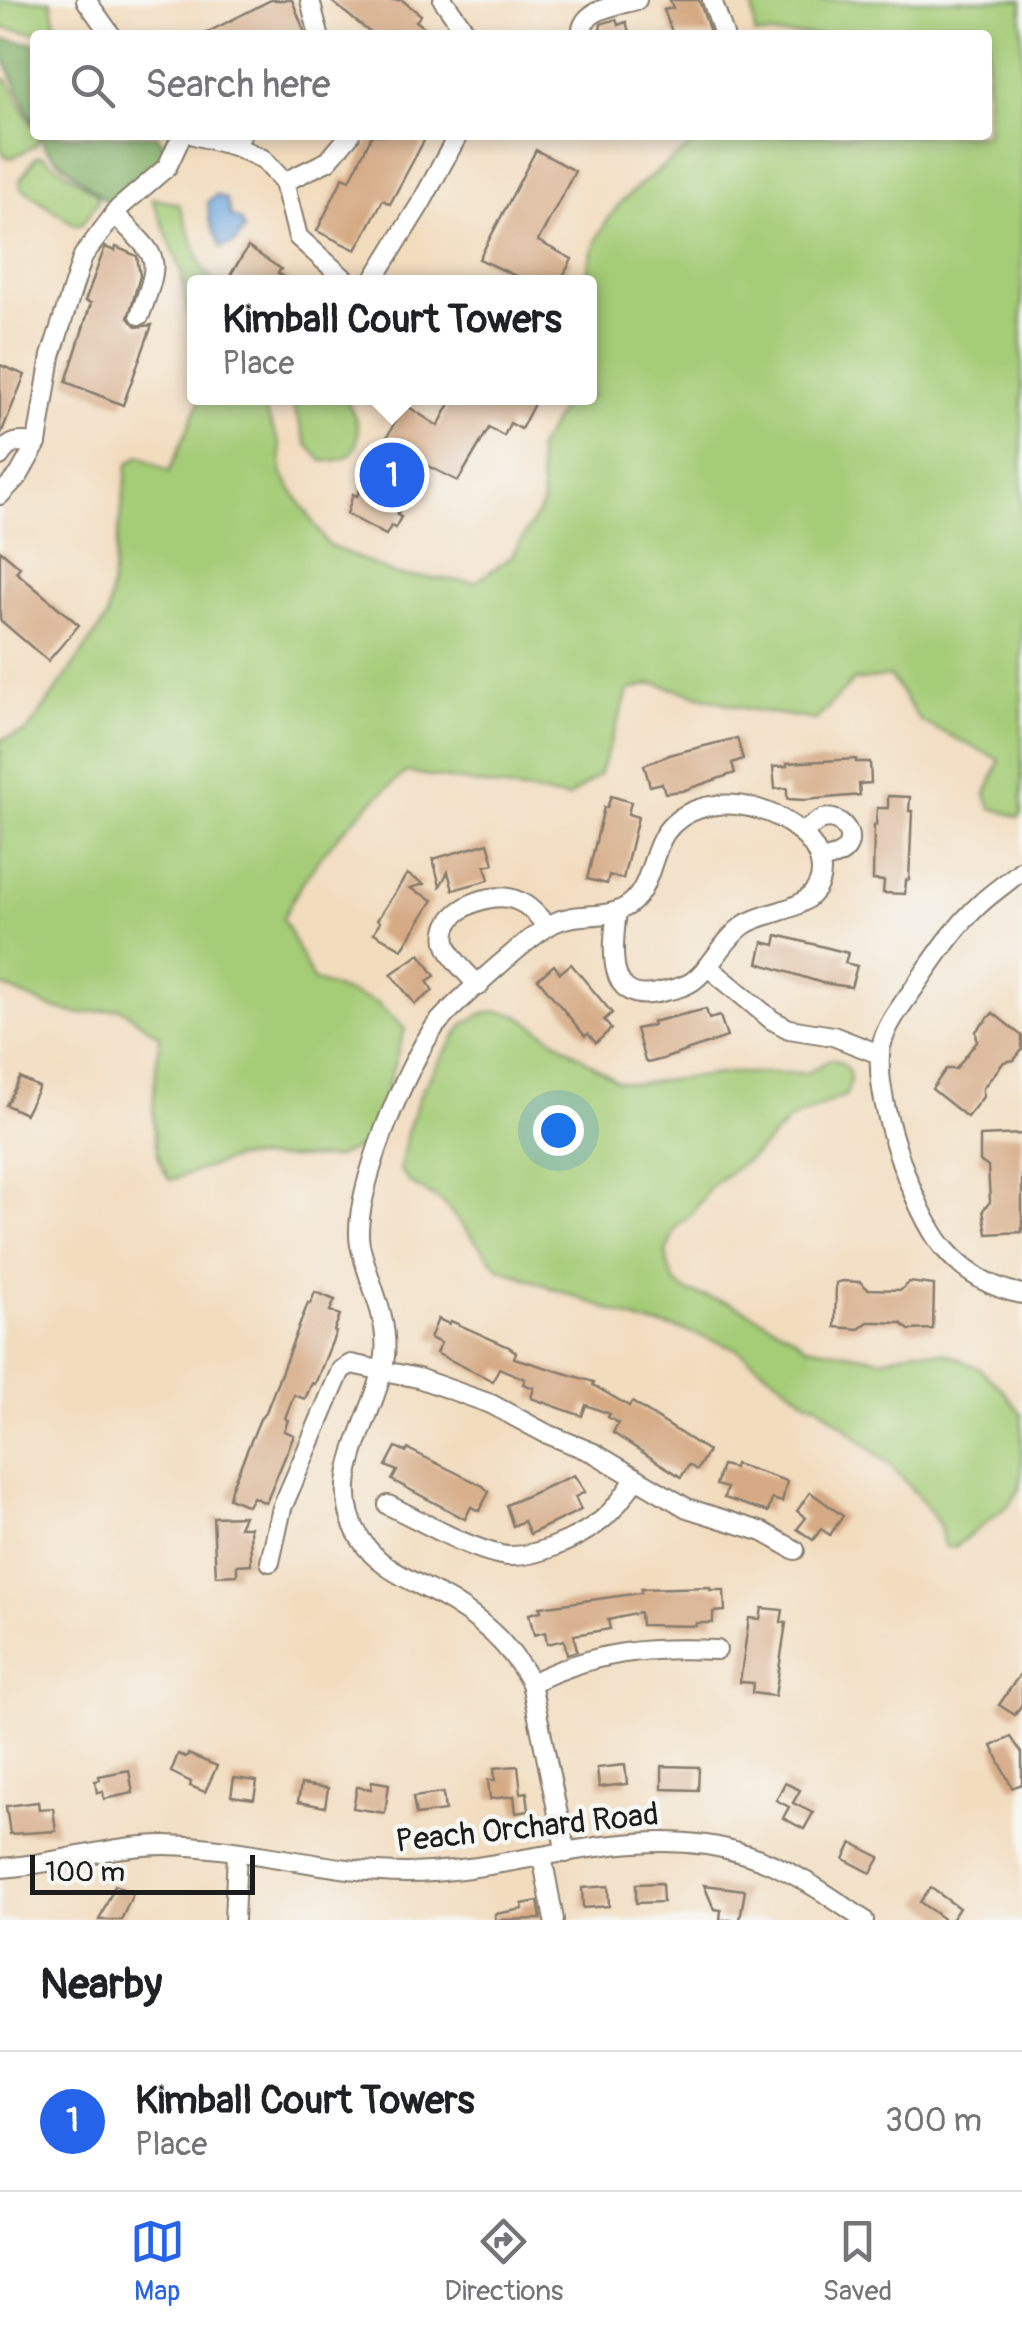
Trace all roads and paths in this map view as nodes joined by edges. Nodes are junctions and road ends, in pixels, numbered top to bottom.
1 (86, 0) edge
2 (310, 0) edge
3 (443, 0) edge
4 (637, 0) edge
5 (712, 0) edge
6 (107, 30) edge
7 (317, 30) edge
8 (464, 30) edge
9 (581, 30) edge
10 (722, 30) edge
11 (180, 140) edge
12 (346, 140) edge
13 (455, 140) edge
14 (239, 141) edge
15 (284, 182) junction
16 (114, 213) junction
17 (340, 275) edge
18 (376, 275) edge
19 (140, 315) dead end
20 (37, 443) junction
21 (0, 456) edge
22 (3, 485) edge
23 (802, 834) junction
24 (820, 860) junction
25 (1022, 870) edge
26 (617, 911) junction
27 (547, 926) junction
28 (707, 966) junction
29 (479, 986) junction
30 (879, 1054) junction
31 (1022, 1294) edge
32 (382, 1371) junction
33 (636, 1478) junction
34 (388, 1505) dead end
35 (795, 1550) dead end
36 (270, 1562) dead end
37 (717, 1650) dead end
38 (531, 1683) junction
39 (237, 1852) junction
40 (566, 1853) junction
41 (542, 1856) junction
42 (0, 1868) edge
43 (861, 1919) edge
44 (234, 1920) edge
45 (554, 1920) edge

1 - 6 street
2 - 7 street
3 - 8 street
4 - 9 street
5 - 10 street
11 - 16 street
12 - 15 street
13 - 18 street
14 - 15 street
15 - 17 street
16 - 19 street
16 - 20 street
20 - 21 street
20 - 22 street
23 - 24 street
23 - 24 street
23 - 26 street
24 - 28 street
25 - 30 street
26 - 27 street
26 - 28 street
27 - 29 street
27 - 29 street
28 - 30 street
29 - 32 street
30 - 31 street
32 - 33 street
32 - 36 street
32 - 38 street
33 - 34 street
33 - 35 street
37 - 38 street
38 - 40 street
39 - 41 street, Peach Orchard Road
39 - 42 street, Peach Orchard Road
39 - 44 street
40 - 41 street, Peach Orchard Road
40 - 43 street, Peach Orchard Road
41 - 45 street

